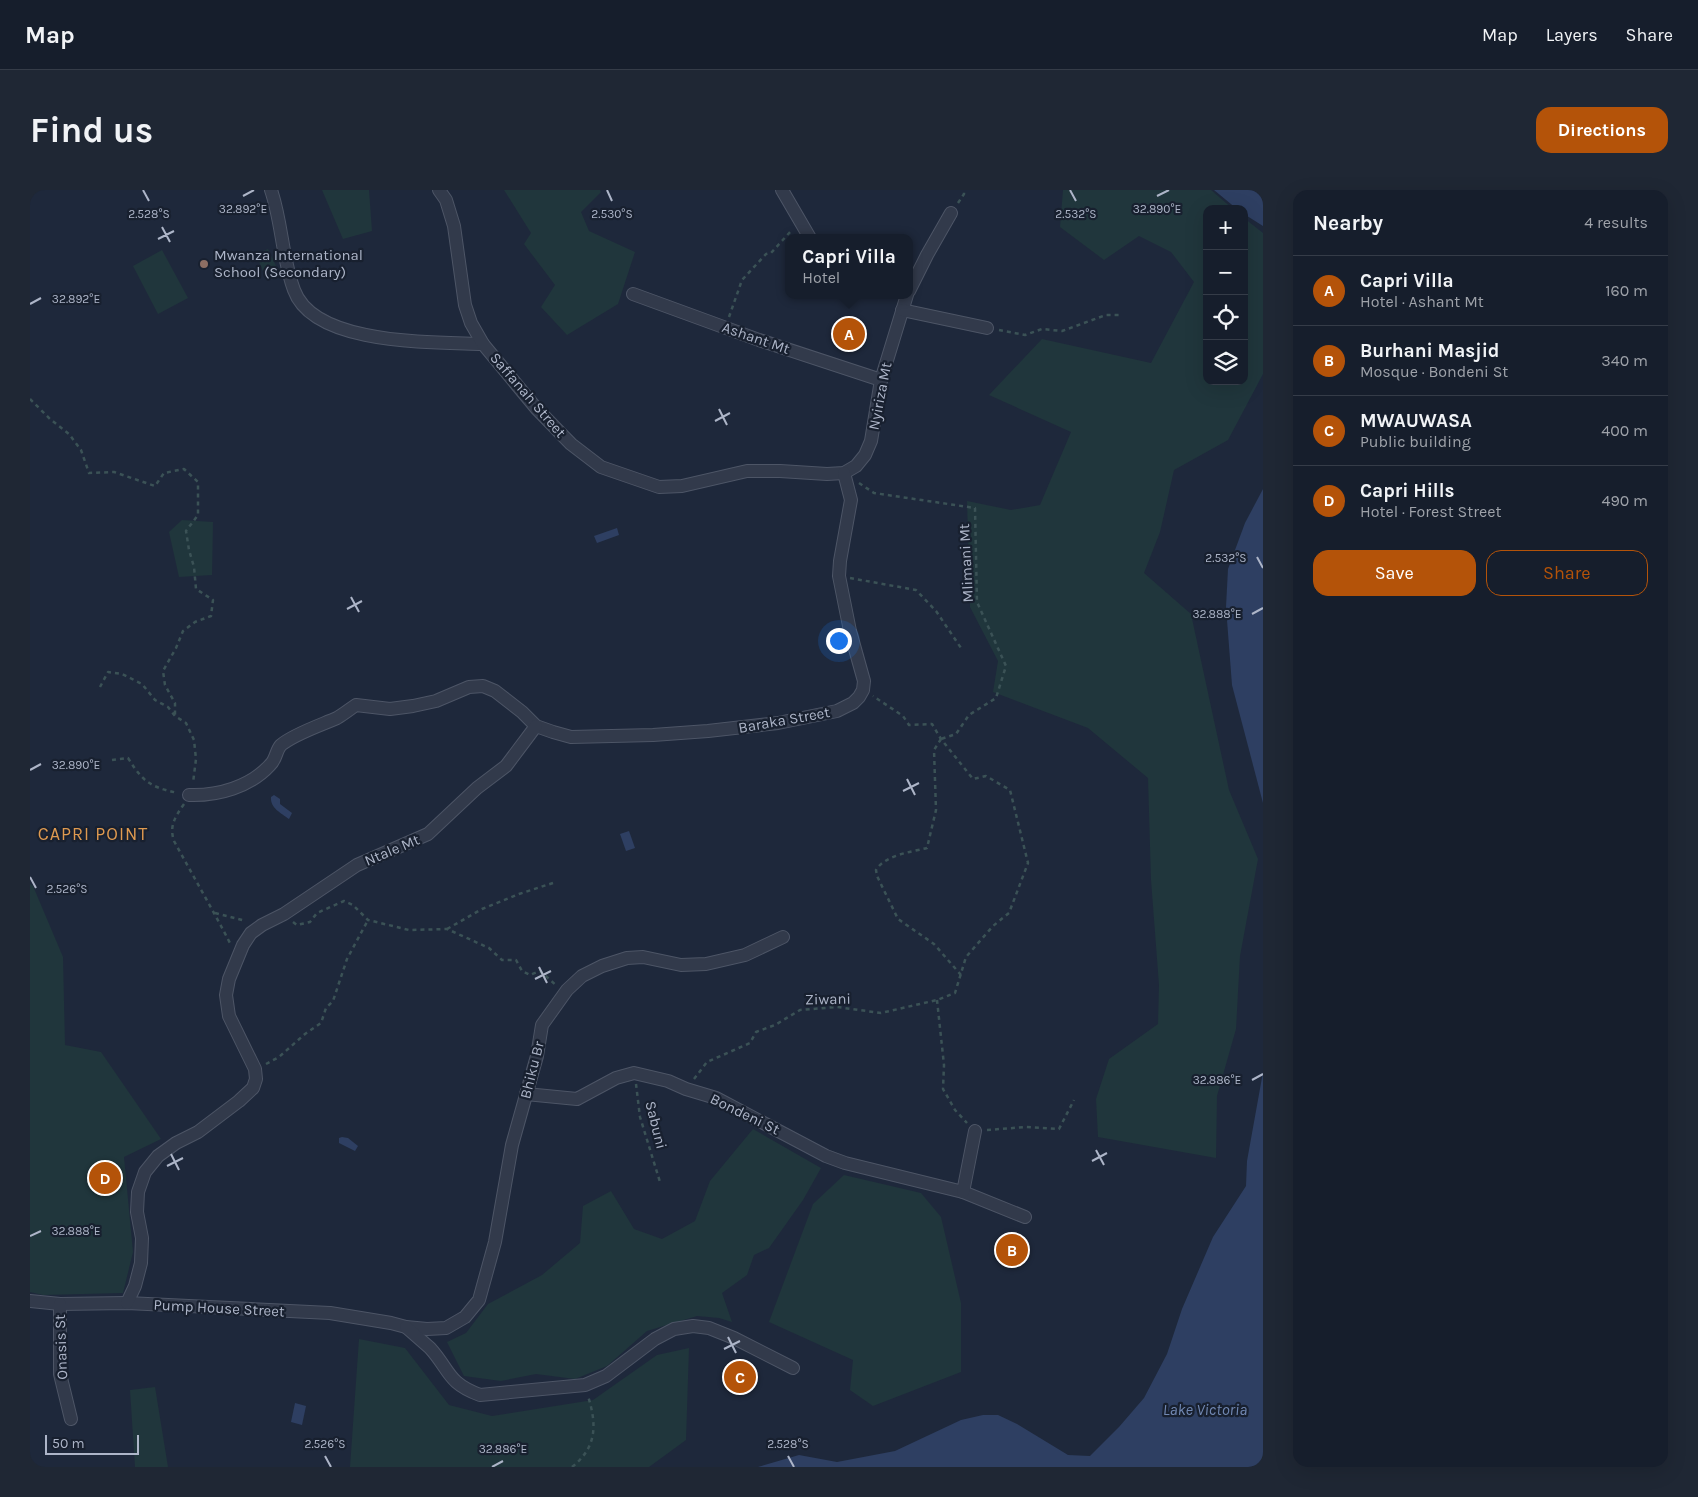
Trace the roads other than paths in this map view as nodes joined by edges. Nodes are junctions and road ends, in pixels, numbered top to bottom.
1 (271, 190) edge
2 (439, 190) edge
3 (782, 190) edge
4 (953, 210) road end
5 (808, 234) edge
6 (913, 281) edge
7 (633, 294) dead end
8 (904, 299) edge
9 (907, 299) edge
10 (987, 328) road end
11 (484, 344) junction
12 (881, 380) junction
13 (844, 473) junction
14 (536, 726) junction
15 (189, 796) road end
16 (783, 937) dead end
17 (526, 1094) junction
18 (975, 1131) road end
19 (962, 1192) junction
20 (1025, 1217) dead end
21 (30, 1301) edge
22 (127, 1303) junction
23 (60, 1304) junction
24 (406, 1328) junction
25 (794, 1368) dead end
26 (71, 1419) dead end

1 - 11 street
2 - 11 street, Saffanah Street
3 - 5 street
4 - 6 street, Nyiriza Mt
7 - 12 street, Ashant Mt
8 - 12 street, Nyiriza Mt
9 - 10 street
11 - 13 street, Saffanah Street
12 - 13 street, Nyiriza Mt
13 - 14 street, Baraka Street
14 - 15 street
14 - 22 street, Ntale Mt
16 - 17 street, Bhiku Br
17 - 19 street, Bondeni St
17 - 24 street, Bhiku Br
18 - 19 street
19 - 20 street, Bondeni St
21 - 23 street, Pump House Street
22 - 23 street, Pump House Street
22 - 24 street, Pump House Street
23 - 26 street, Onasis St
24 - 25 street

